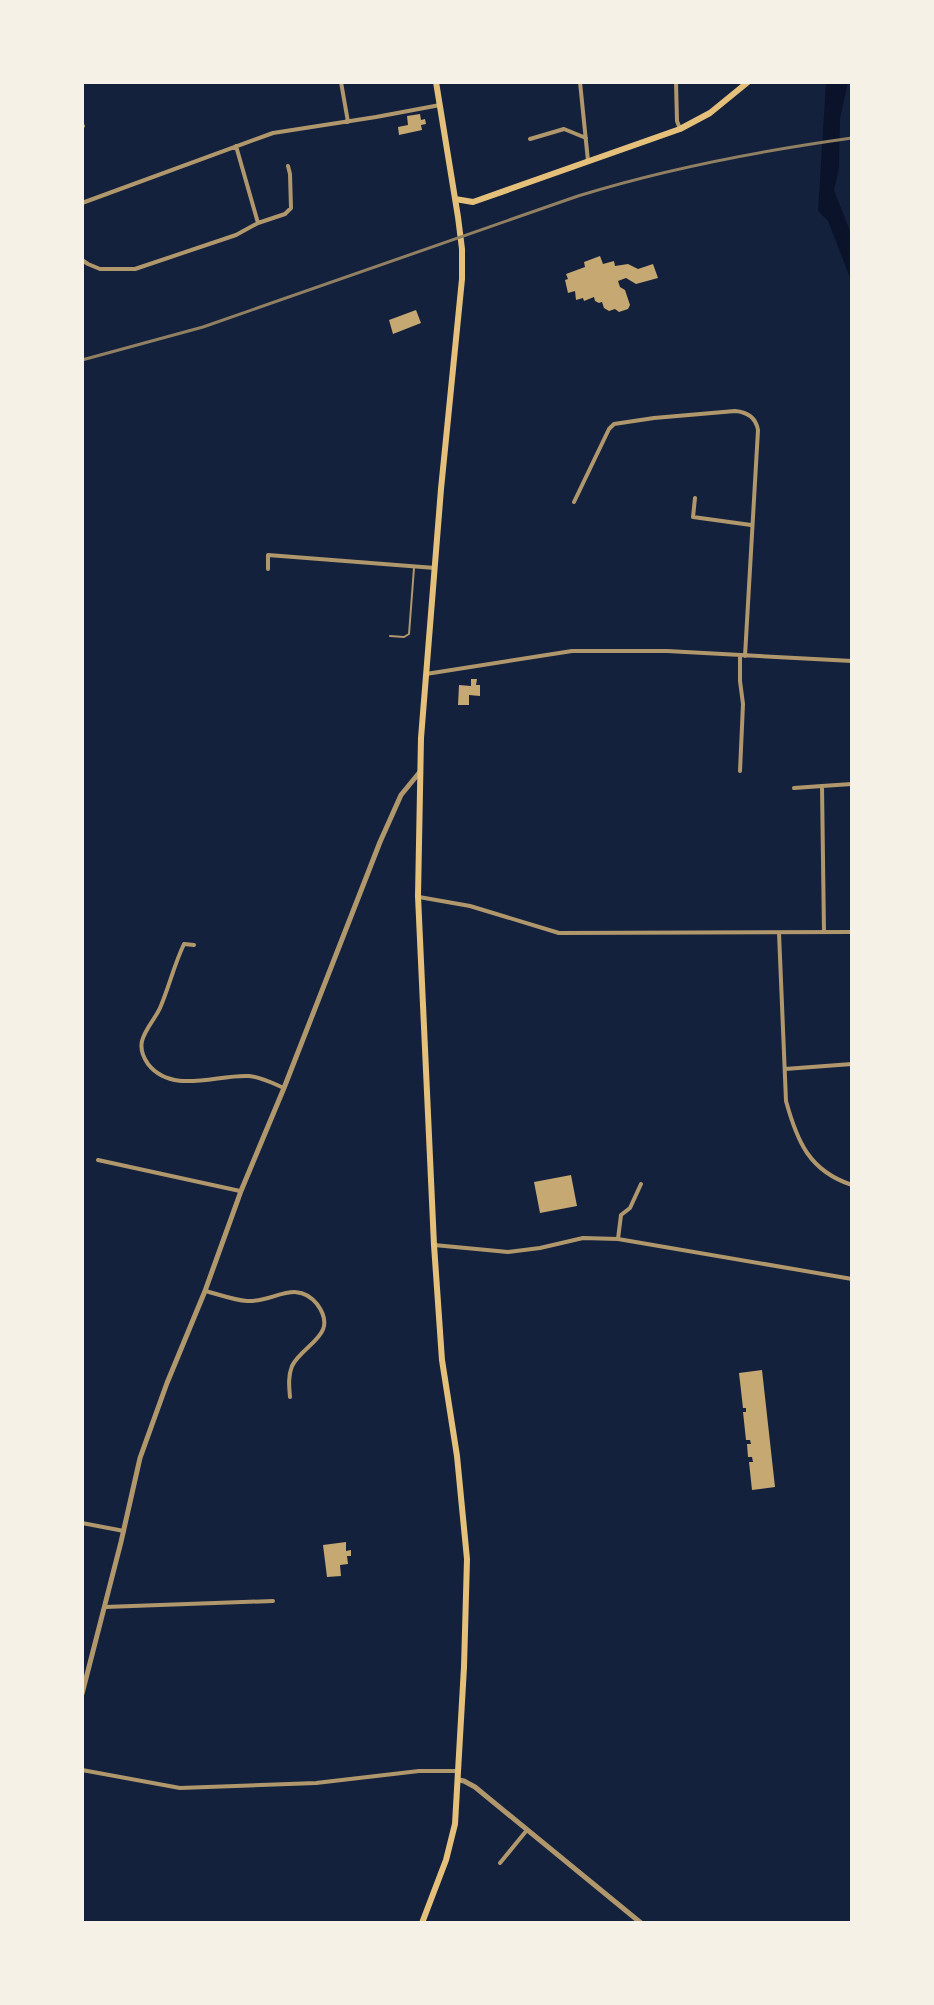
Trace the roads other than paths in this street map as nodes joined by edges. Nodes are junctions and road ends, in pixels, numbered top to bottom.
1 (341, 82) edge
2 (436, 82) edge
3 (580, 82) edge
4 (676, 82) edge
5 (748, 82) edge
6 (440, 105) junction
7 (348, 122) junction
8 (680, 129) junction
9 (586, 138) junction
10 (530, 139) dead end
11 (236, 146) junction
12 (588, 161) junction
13 (288, 166) dead end
14 (455, 199) junction
15 (82, 203) edge
16 (258, 223) junction
17 (82, 260) edge
18 (695, 498) dead end
19 (574, 502) dead end
20 (751, 525) junction
21 (414, 567) junction
22 (435, 568) junction
23 (268, 569) dead end
24 (390, 636) dead end
25 (743, 656) junction
26 (852, 661) edge
27 (426, 674) junction
28 (740, 771) dead end
29 (419, 773) junction
30 (852, 784) edge
31 (822, 786) junction
32 (794, 788) dead end
33 (418, 896) junction
34 (824, 932) junction
35 (852, 932) edge
36 (779, 933) junction
37 (194, 945) dead end
38 (852, 1064) edge
39 (785, 1069) junction
40 (284, 1088) junction
41 (98, 1160) dead end
42 (641, 1184) dead end
43 (852, 1185) edge
44 (241, 1191) junction
45 (618, 1239) junction
46 (434, 1245) junction
47 (852, 1279) edge
48 (205, 1291) junction
49 (290, 1397) dead end
50 (82, 1523) edge
51 (124, 1531) junction
52 (273, 1601) dead end
53 (105, 1607) junction
54 (82, 1694) edge
55 (82, 1770) edge
56 (459, 1771) junction
57 (459, 1780) junction
58 (527, 1830) junction
59 (500, 1863) dead end
60 (422, 1923) edge
61 (641, 1923) edge

1 - 7 street
2 - 6 main road
3 - 9 street
4 - 8 street
5 - 8 main road
6 - 7 street
6 - 14 main road
7 - 11 street
8 - 12 main road
9 - 10 street
9 - 12 street
11 - 15 street
11 - 16 street
12 - 14 main road
13 - 16 street
14 - 22 main road
16 - 17 street
18 - 20 street
19 - 20 street
20 - 25 street
21 - 22 street
21 - 23 street
21 - 24 lane
22 - 27 main road
25 - 26 street
25 - 27 street
25 - 28 street
27 - 29 main road
29 - 33 main road
29 - 40 street
30 - 31 street
31 - 32 street
31 - 34 street
33 - 36 street
33 - 46 main road
34 - 35 street
34 - 36 street
36 - 39 street
37 - 40 street
38 - 39 street
39 - 43 street
40 - 44 street
41 - 44 street
42 - 45 street
44 - 48 street
45 - 46 street
45 - 47 street
46 - 56 main road
48 - 49 street
48 - 51 street
50 - 51 street
51 - 53 street
52 - 53 street
53 - 54 street
55 - 56 street
56 - 57 main road
57 - 58 street
57 - 60 main road
58 - 59 street
58 - 61 street

